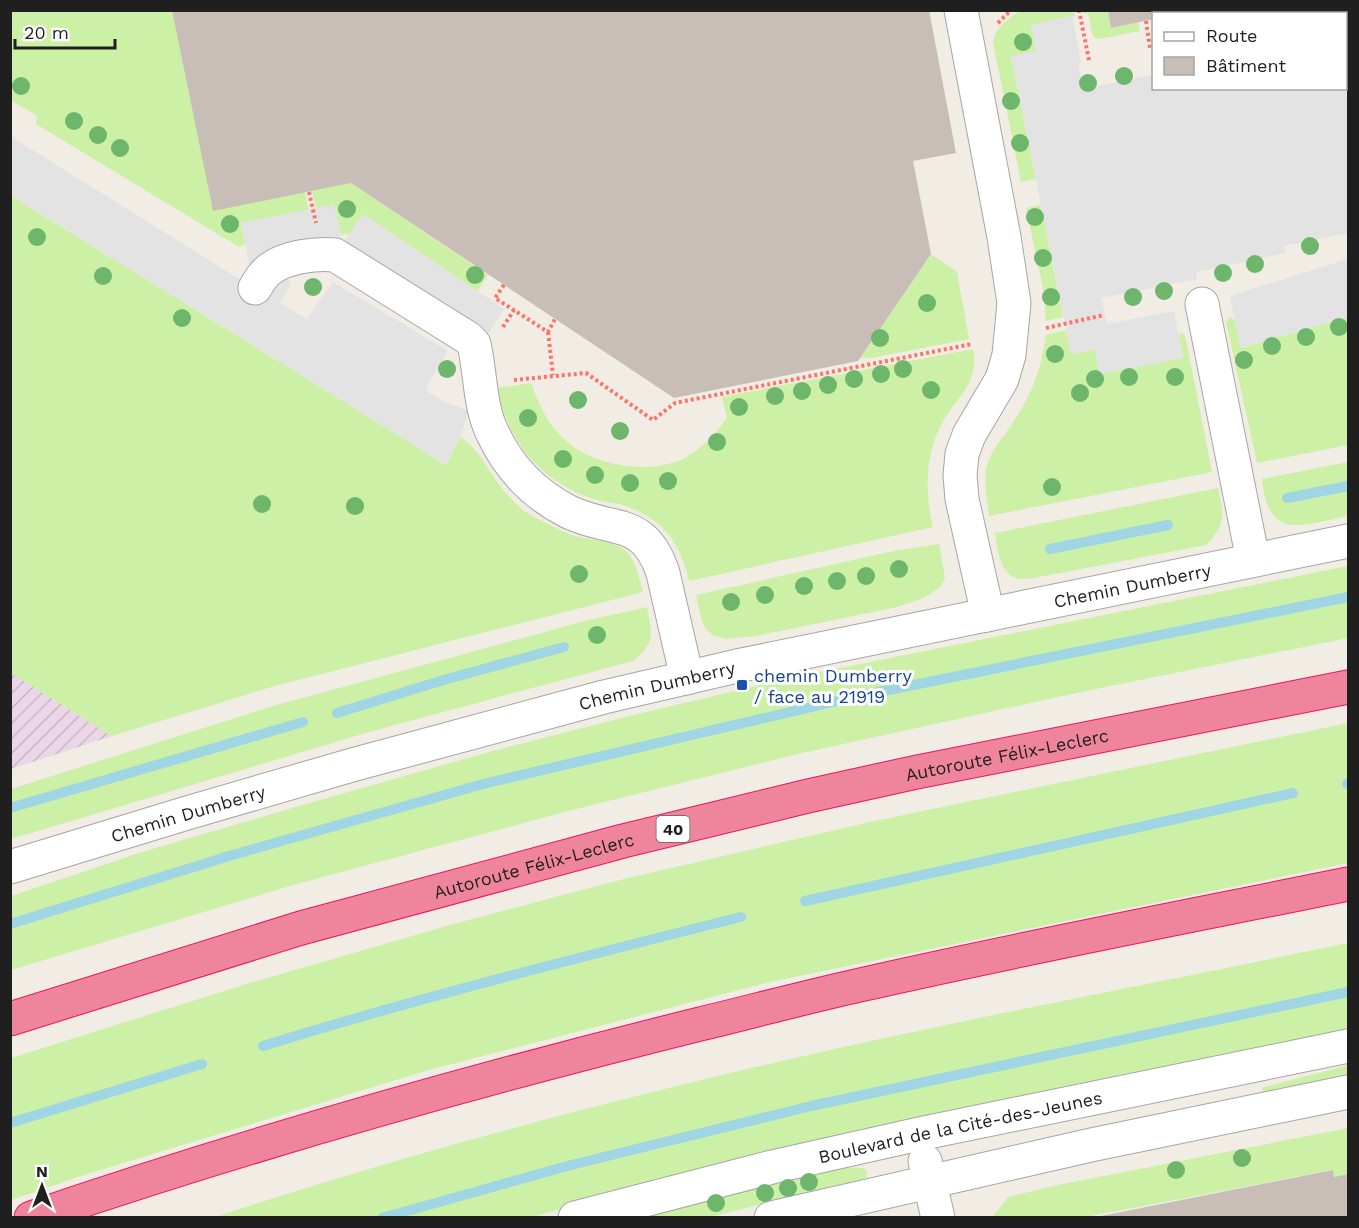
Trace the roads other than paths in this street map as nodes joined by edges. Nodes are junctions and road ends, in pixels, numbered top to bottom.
1 (961, 10) edge
2 (255, 288) dead end
3 (1202, 304) dead end
4 (1348, 541) edge
5 (1253, 560) junction
6 (988, 615) junction
7 (687, 678) junction
8 (1348, 687) edge
9 (10, 867) edge
10 (1348, 884) edge
11 (10, 1019) edge
12 (1348, 1046) edge
13 (1348, 1092) edge
14 (919, 1134) junction
15 (930, 1181) junction
16 (31, 1218) edge
17 (576, 1218) edge
18 (771, 1218) edge
19 (938, 1218) edge

1 - 6 street
2 - 7 street
3 - 5 street
4 - 5 street, Chemin Dumberry
5 - 6 street, Chemin Dumberry
6 - 7 street, Chemin Dumberry
7 - 9 street, Chemin Dumberry
8 - 11 highway, Autoroute Félix-Leclerc / 40
10 - 16 highway
12 - 14 street, Boulevard de la Cité-des-Jeunes
13 - 15 street
14 - 15 street
14 - 17 street, Boulevard de la Cité-des-Jeunes
15 - 18 street
15 - 19 street

